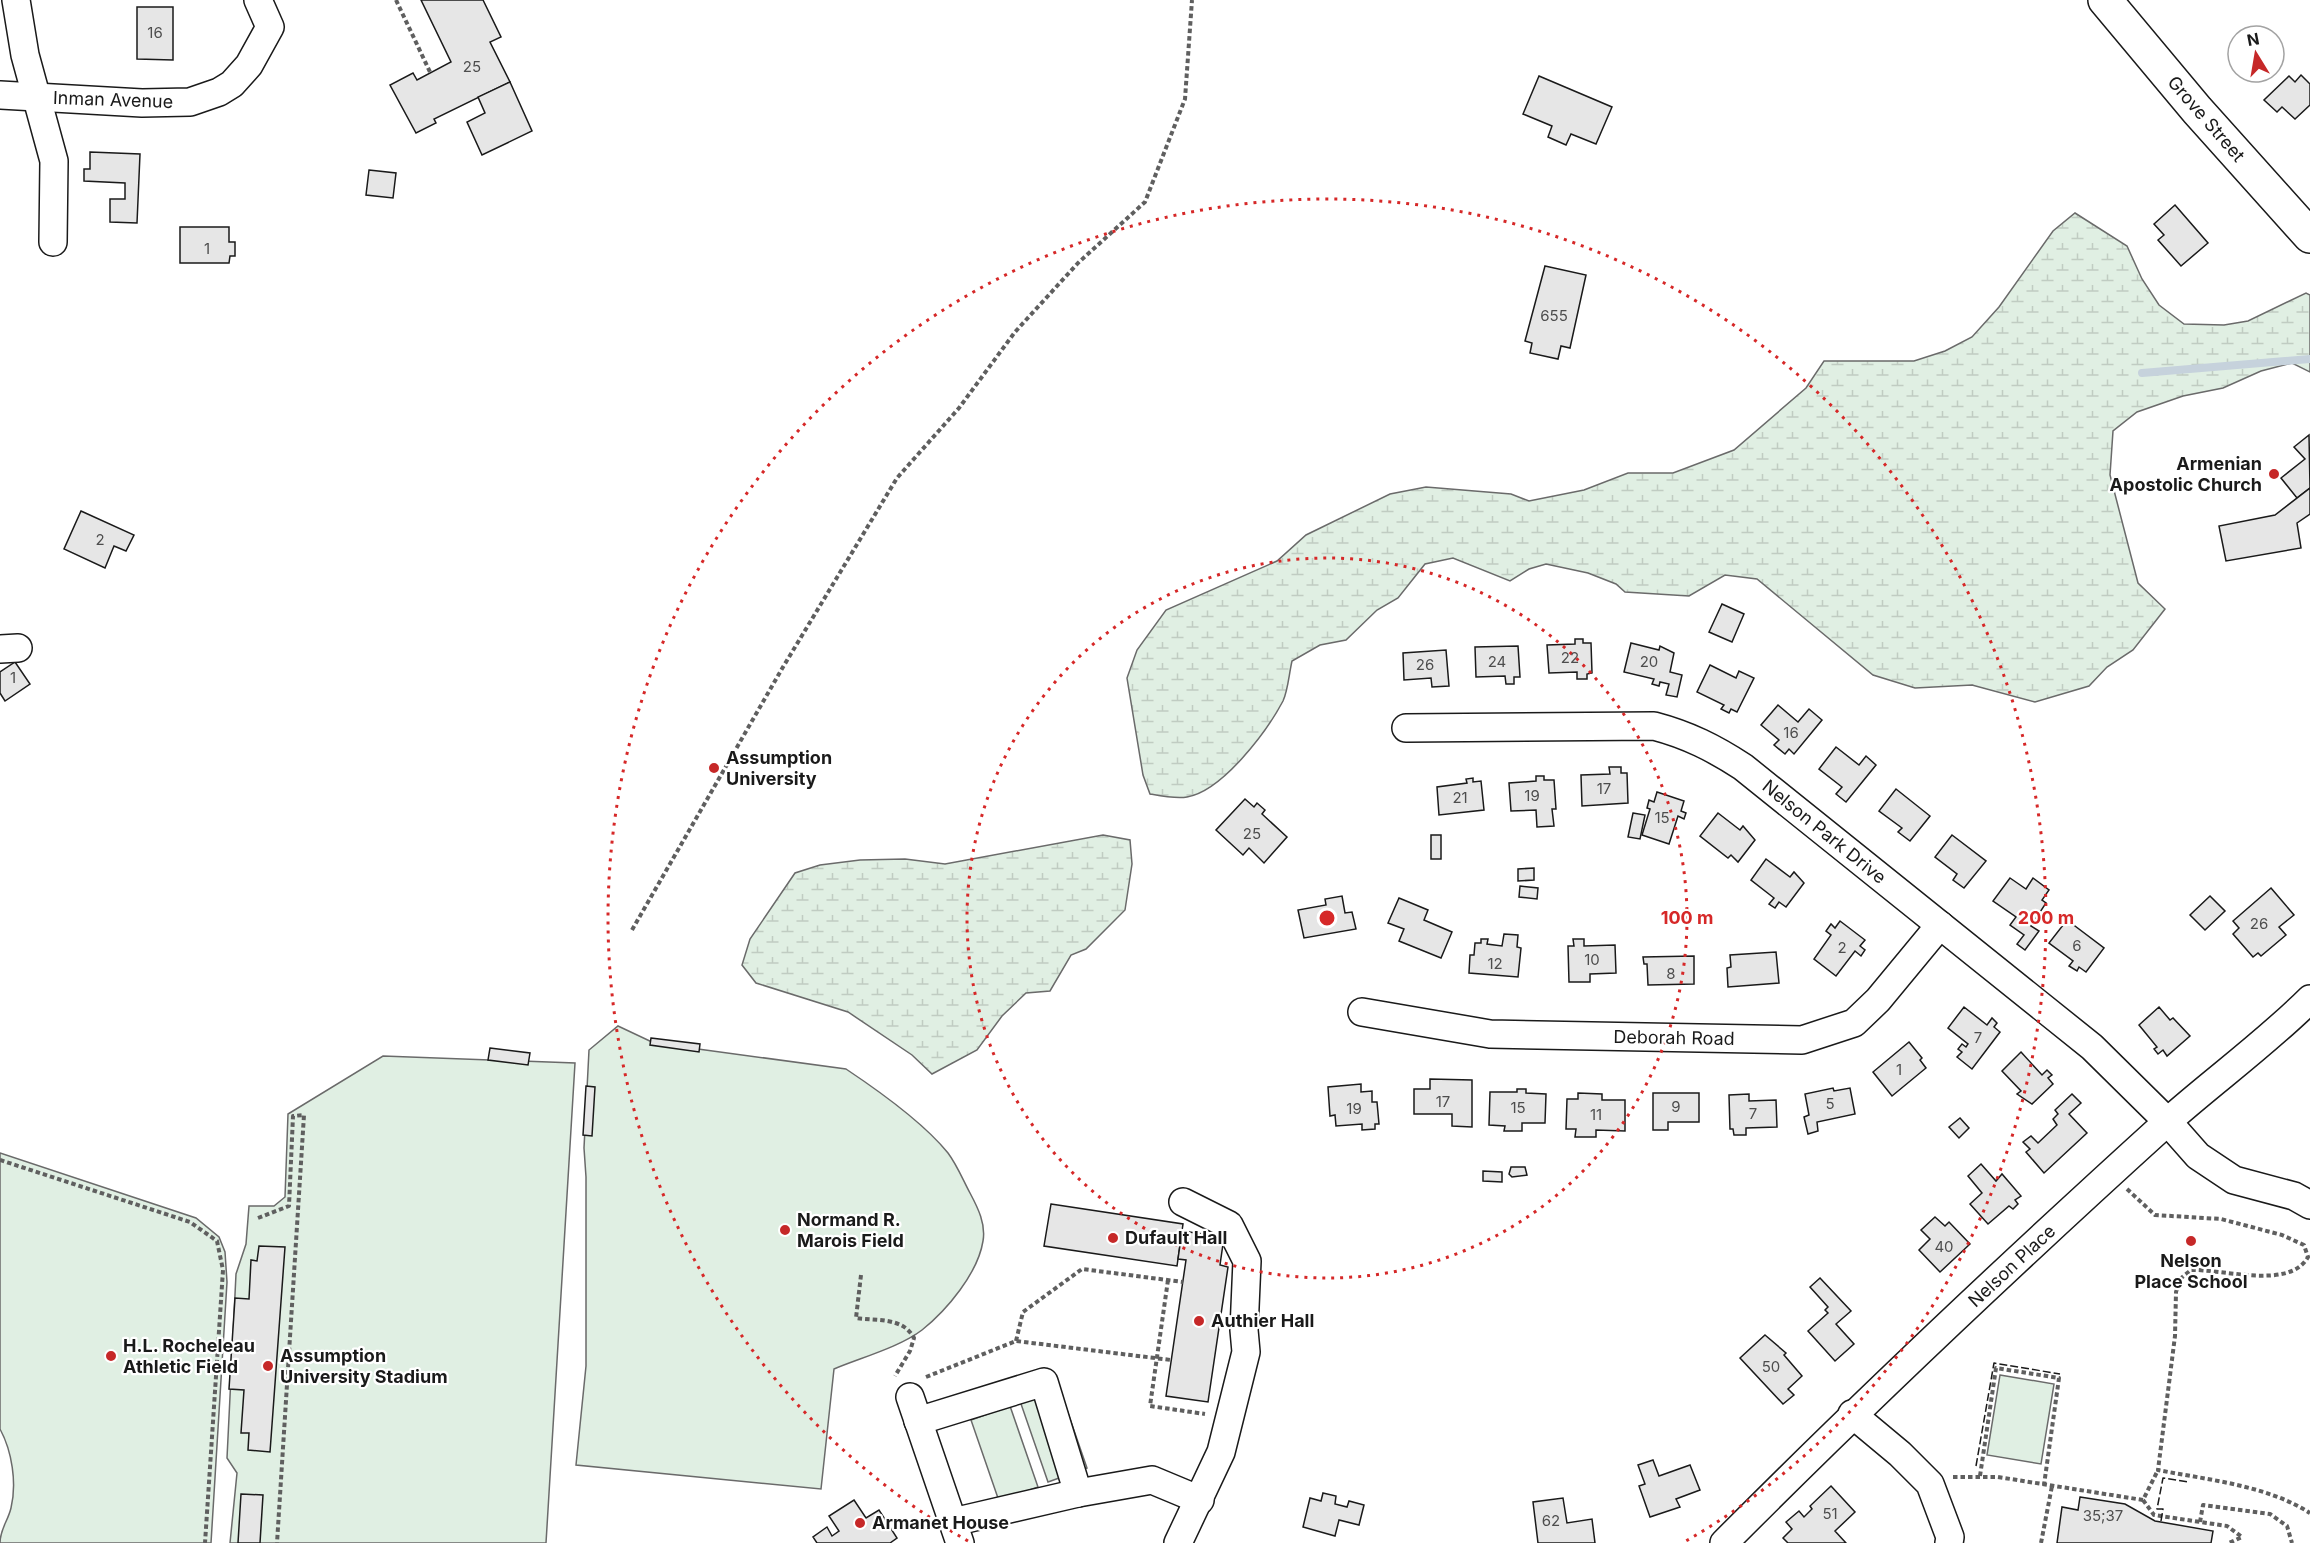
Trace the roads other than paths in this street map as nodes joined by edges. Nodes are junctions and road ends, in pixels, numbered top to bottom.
1 (16, 0) edge
2 (258, 0) edge
3 (2105, 0) edge
4 (0, 95) edge
5 (35, 98) junction
6 (2310, 236) edge
7 (53, 242) dead end
8 (1406, 728) dead end
9 (1940, 925) junction
10 (2310, 999) edge
11 (1362, 1012) dead end
12 (2168, 1122) junction
13 (1183, 1202) dead end
14 (2310, 1205) edge
15 (1852, 1414) junction
16 (1077, 1493) junction
17 (1200, 1500) junction
18 (956, 1533) edge
19 (1178, 1543) edge
20 (1724, 1543) edge
21 (1949, 1543) edge

1 - 5 street
2 - 5 street, Inman Avenue
3 - 6 main road, Grove Street
4 - 5 street, Inman Avenue
5 - 7 street
8 - 9 street, Nelson Park Drive
9 - 11 street, Deborah Road
9 - 12 street, Nelson Park Drive
10 - 12 street, Nelson Place
12 - 14 street, Nelson Park Drive
12 - 15 street, Nelson Place
13 - 17 street
15 - 20 street, Nelson Place
15 - 21 street
16 - 17 street
16 - 18 street
16 - 18 street
17 - 19 street

